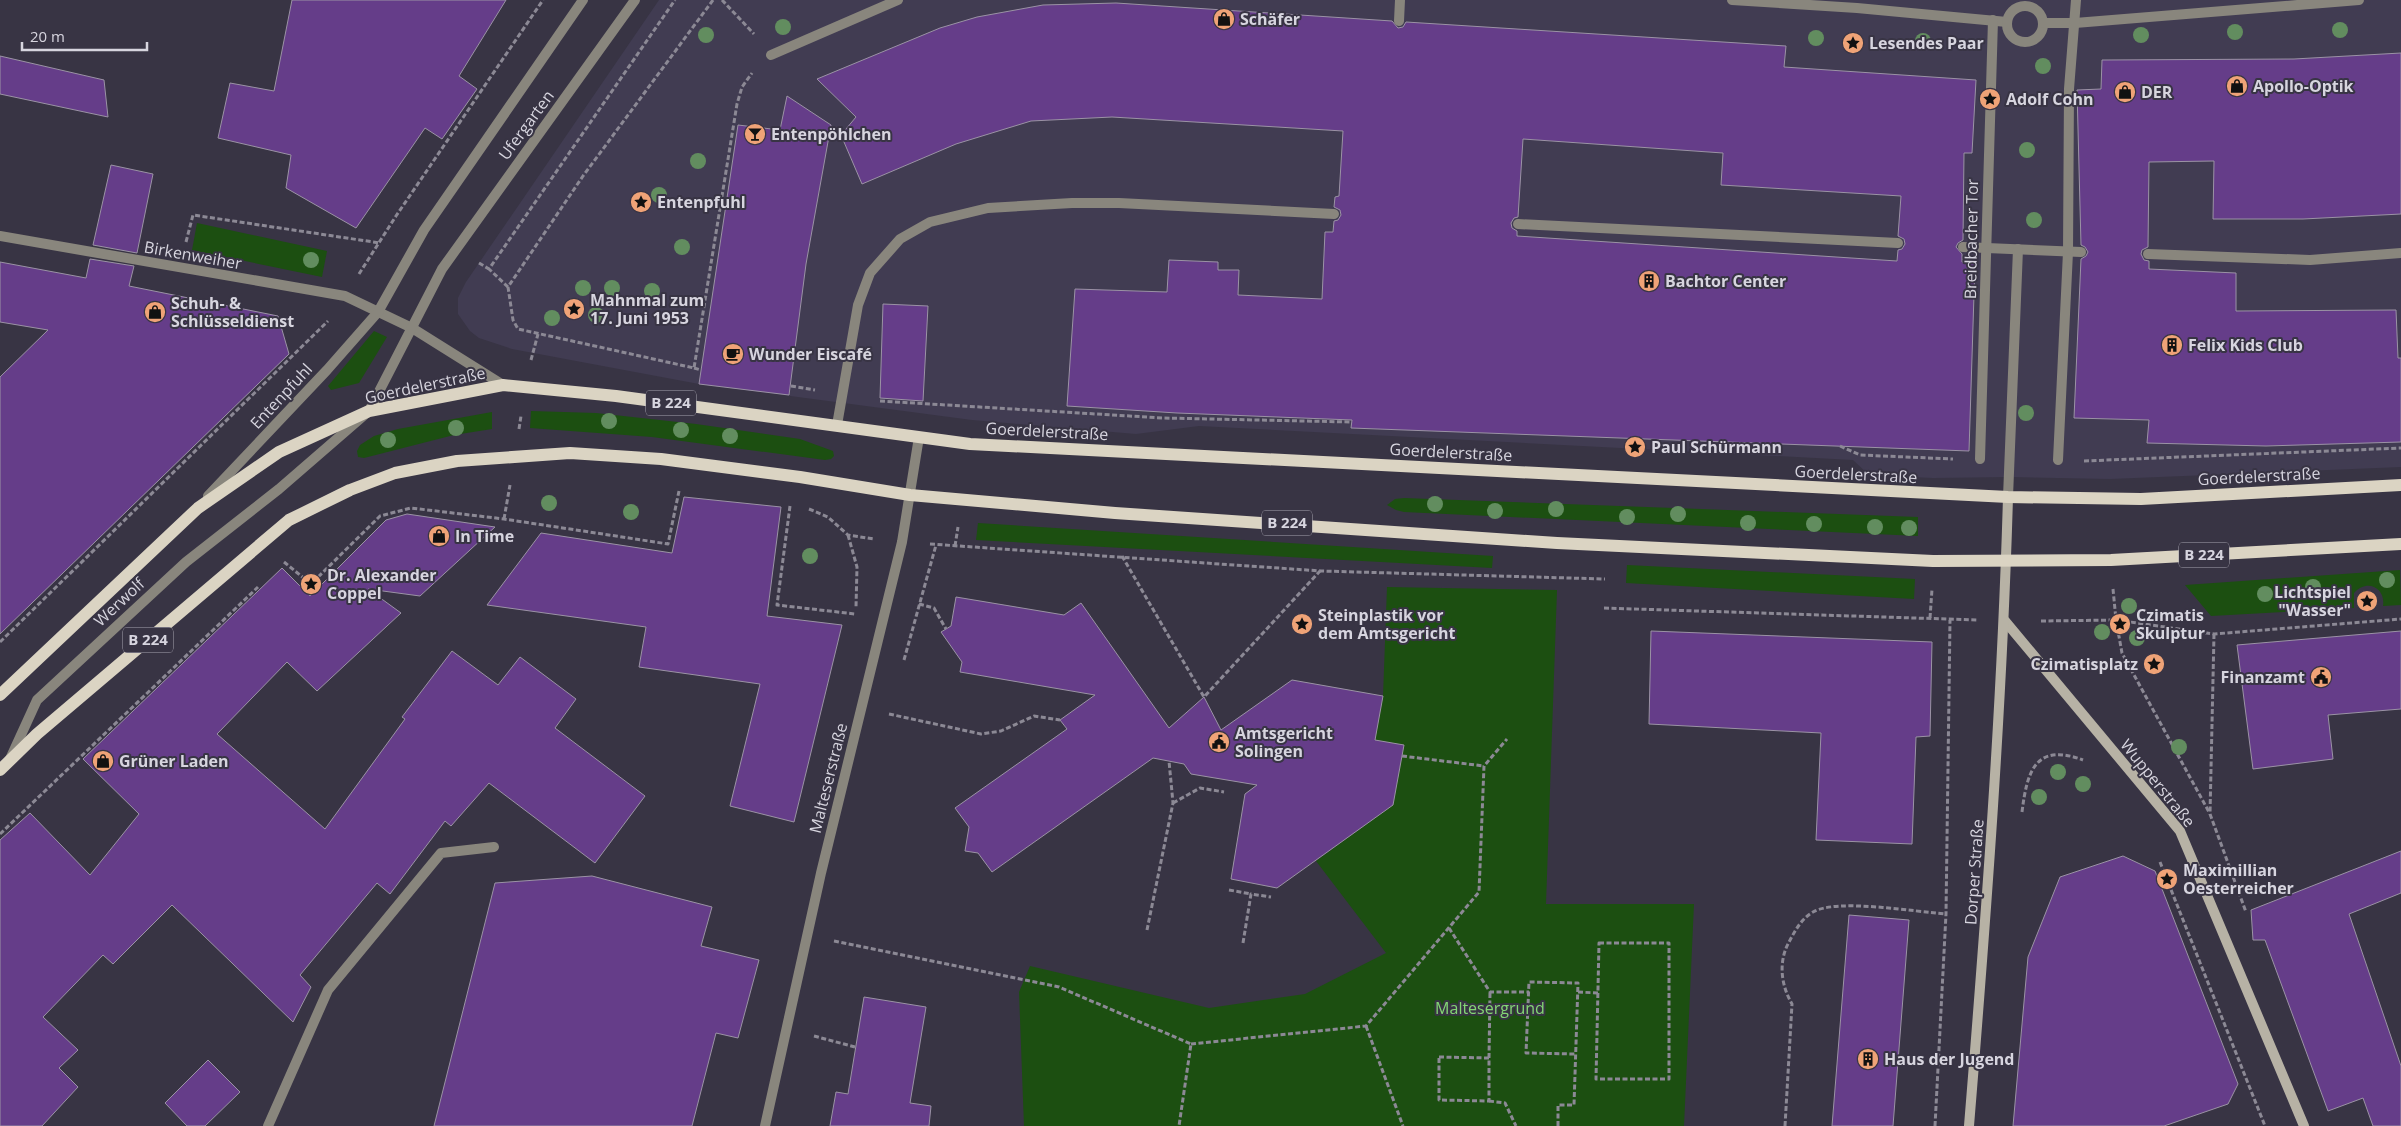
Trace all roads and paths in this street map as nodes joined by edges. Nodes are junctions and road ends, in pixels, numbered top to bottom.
1 (542, 0) edge
2 (583, 0) edge
3 (635, 0) edge
4 (675, 0) edge
5 (713, 0) edge
6 (722, 0) edge
7 (898, 0) edge
8 (1400, 0) edge
9 (1732, 0) edge
10 (2076, 0) edge
11 (2359, 0) edge
12 (1857, 4) edge
13 (1992, 20) junction
14 (1399, 21) dead end
15 (2007, 22) junction
16 (2044, 23) junction
17 (2074, 23) junction
18 (771, 55) junction
19 (1334, 214) dead end
20 (1518, 224) dead end
21 (0, 236) edge
22 (380, 242) junction
23 (1898, 243) dead end
24 (179, 245) dead end
25 (1962, 247) dead end
26 (1986, 248) junction
27 (2018, 249) junction
28 (413, 251) joint
29 (2068, 252) junction
30 (2081, 252) dead end
31 (2401, 253) edge
32 (2148, 254) dead end
33 (508, 287) junction
34 (345, 296) junction
35 (378, 312) junction
36 (412, 328) junction
37 (694, 368) junction
38 (701, 370) dead end
39 (504, 385) junction
40 (791, 386) dead end
41 (842, 395) junction
42 (369, 411) junction
43 (1352, 422) dead end
44 (837, 425) junction
45 (919, 437) junction
46 (1840, 446) dead end
47 (2401, 448) edge
48 (1980, 459) joint
49 (2058, 460) joint
50 (2401, 485) edge
51 (688, 492) dead end
52 (910, 496) junction
53 (2008, 497) junction
54 (781, 505) dead end
55 (790, 506) junction
56 (198, 508) junction
57 (798, 508) dead end
58 (807, 508) dead end
59 (902, 542) junction
60 (2401, 544) edge
61 (936, 545) junction
62 (1122, 556) junction
63 (2006, 561) junction
64 (278, 568) dead end
65 (1321, 571) junction
66 (1605, 579) dead end
67 (264, 582) dead end
68 (919, 604) junction
69 (1604, 608) dead end
70 (855, 614) dead end
71 (1930, 618) dead end
72 (2401, 619) edge
73 (1950, 620) dead end
74 (2005, 621) junction
75 (946, 629) dead end
76 (2214, 634) junction
77 (0, 642) edge
78 (902, 668) dead end
79 (0, 695) edge
80 (892, 705) dead end
81 (889, 714) junction
82 (1060, 720) dead end
83 (887, 724) dead end
84 (1507, 739) dead end
85 (1402, 756) dead end
86 (1170, 761) dead end
87 (2090, 763) dead end
88 (4, 766) edge
89 (1484, 766) junction
90 (1224, 792) dead end
91 (1173, 803) junction
92 (2210, 814) junction
93 (2021, 820) dead end
94 (2215, 831) dead end
95 (0, 834) edge
96 (494, 847) dead end
97 (2160, 861) dead end
98 (1229, 890) dead end
99 (1251, 894) junction
100 (1271, 897) dead end
101 (1946, 914) junction
102 (1449, 928) junction
103 (1147, 930) dead end
104 (836, 932) dead end
105 (834, 940) junction
106 (1243, 944) dead end
107 (832, 950) dead end
108 (1490, 992) junction
109 (1529, 992) junction
110 (1578, 992) junction
111 (1598, 993) junction
112 (1366, 1026) junction
113 (816, 1027) dead end
114 (814, 1036) junction
115 (1191, 1044) junction
116 (812, 1046) dead end
117 (855, 1048) dead end
118 (1575, 1054) junction
119 (1489, 1058) junction
120 (1489, 1101) junction
121 (268, 1126) edge
122 (765, 1126) edge
123 (1179, 1126) edge
124 (1404, 1126) edge
125 (1516, 1126) edge
126 (1558, 1126) edge
127 (1785, 1126) edge
128 (1936, 1126) edge
129 (1969, 1126) edge
130 (2265, 1126) edge
131 (2304, 1126) edge

1 - 22 path
2 - 28 street, Ufergarten
3 - 36 street, Ufergarten
4 - 33 path
5 - 33 path
6 - 18 path
7 - 18 street
8 - 14 street
9 - 12 street
10 - 17 street
11 - 17 street
12 - 13 street
13 - 15 street
13 - 26 street, Breidbacher Tor
15 - 16 street
15 - 16 street
16 - 17 street
17 - 29 street
18 - 37 path
19 - 41 street
20 - 23 street
21 - 34 street, Birkenweiher
22 - 24 path
22 - 34 path
25 - 26 street
26 - 27 street
26 - 48 street, Breidbacher Tor
27 - 29 street
27 - 53 street
28 - 35 street, Entenpfuhl
29 - 30 street
29 - 49 street
31 - 32 street
33 - 37 path
34 - 35 street, Birkenweiher
34 - 77 path
35 - 36 street, Goerdelerstraße
35 - 56 street, Entenpfuhl
36 - 39 street, Goerdelerstraße
36 - 42 street
37 - 38 path
39 - 42 main road, Goerdelerstraße / B 224
39 - 44 main road, Goerdelerstraße / B 224
40 - 41 path
41 - 43 path
41 - 44 street
42 - 56 main road, Goerdelerstraße / B 224
42 - 88 street, Werwolf
44 - 45 main road, Goerdelerstraße / B 224
45 - 52 street, Malteserstraße
45 - 53 main road, Goerdelerstraße / B 224
46 - 48 path
47 - 49 path
50 - 53 main road, Goerdelerstraße / B 224
51 - 64 path
52 - 59 street, Malteserstraße
52 - 63 main road, B 224
52 - 88 main road, Werwolf / B 224
53 - 63 street
54 - 55 path
55 - 57 path
55 - 70 path
56 - 79 main road, Werwolf / B 224
58 - 59 path
59 - 61 path
59 - 122 street, Malteserstraße
60 - 63 main road, B 224
61 - 62 path
61 - 68 path
62 - 65 path
62 - 65 path
63 - 74 street
65 - 66 path
67 - 95 path
68 - 75 path
68 - 78 path
69 - 71 path
72 - 76 path
73 - 101 path
74 - 129 street, Dorper Straße
74 - 131 street, Wupperstraße
76 - 92 path
76 - 92 path
80 - 81 path
81 - 82 path
81 - 83 path
84 - 89 path
85 - 89 path
86 - 91 path
87 - 93 path
89 - 102 path
90 - 91 path
91 - 103 path
92 - 94 path
96 - 121 street
97 - 130 path
98 - 99 path
99 - 100 path
99 - 106 path
101 - 127 path
101 - 128 path
102 - 108 path
102 - 112 path
104 - 105 path
105 - 107 path
105 - 115 path
108 - 109 path
108 - 119 path
109 - 110 path
109 - 118 path
110 - 111 path
110 - 118 path
111 - 111 path
112 - 115 path
112 - 124 path
113 - 114 path
114 - 116 path
114 - 117 path
115 - 123 path
118 - 126 path
119 - 120 path
119 - 120 path
120 - 125 path

